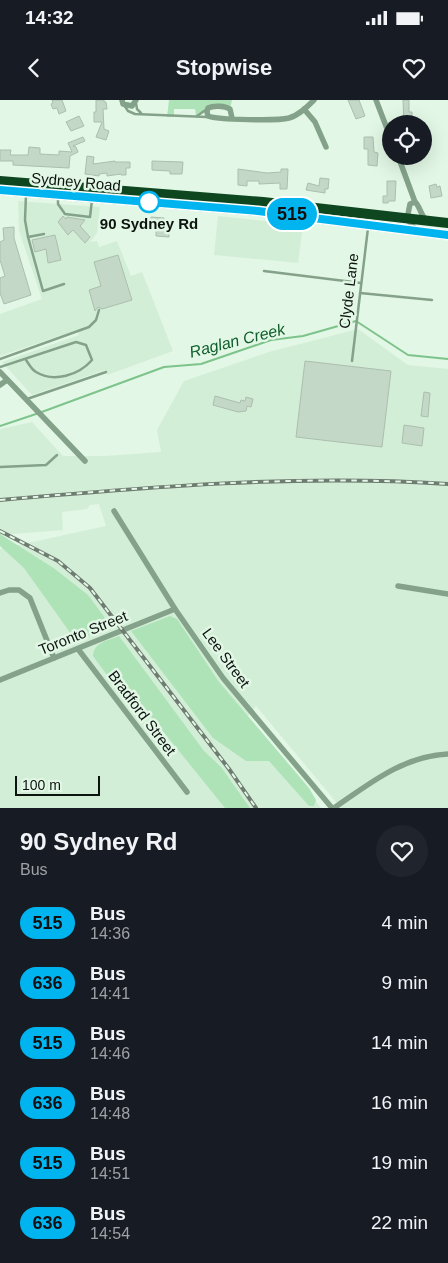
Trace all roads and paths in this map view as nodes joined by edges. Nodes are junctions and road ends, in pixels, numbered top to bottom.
1 (314, 100) edge
2 (376, 100) edge
3 (136, 101) edge
4 (122, 102) edge
5 (208, 108) junction
6 (304, 109) junction
7 (142, 114) junction
8 (196, 116) junction
9 (382, 116) edge
10 (212, 117) junction
11 (232, 118) junction
12 (326, 147) dead end
13 (401, 165) edge
14 (0, 181) edge
15 (0, 190) edge
16 (26, 193) junction
17 (58, 196) junction
18 (92, 198) junction
19 (415, 202) junction
20 (407, 219) junction
21 (426, 220) junction
22 (448, 223) edge
23 (368, 224) junction
24 (417, 231) junction
25 (44, 234) dead end
26 (448, 235) edge
27 (28, 238) junction
28 (264, 271) dead end
29 (362, 283) junction
30 (64, 284) dead end
31 (360, 293) junction
32 (432, 300) dead end
33 (99, 310) dead end
34 (0, 359) edge
35 (26, 360) junction
36 (352, 361) dead end
37 (0, 367) edge
38 (0, 372) edge
39 (106, 372) dead end
40 (7, 380) junction
41 (0, 385) edge
42 (26, 399) junction
43 (56, 455) dead end
44 (85, 461) dead end
45 (0, 467) edge
46 (114, 511) dead end
47 (398, 586) dead end
48 (0, 593) edge
49 (448, 594) edge
50 (176, 608) junction
51 (78, 648) junction
52 (54, 658) junction
53 (0, 680) edge
54 (448, 754) edge
55 (187, 792) dead end
56 (333, 808) edge

1 - 6 street
2 - 9 street
3 - 4 street
3 - 7 lane
4 - 7 lane
5 - 8 lane
5 - 10 street
5 - 11 street
6 - 11 street
6 - 12 street
7 - 8 lane
8 - 10 lane
10 - 11 street
13 - 19 street
14 - 20 highway, Sydney Road
15 - 16 highway, Sydney Road
16 - 17 highway, Sydney Road
16 - 27 lane
17 - 18 highway, Sydney Road
17 - 18 lane
18 - 23 highway, Sydney Road
19 - 20 street
19 - 21 street
20 - 21 highway, Sydney Road
20 - 24 street
21 - 22 highway, Sydney Road
23 - 24 highway, Sydney Road
23 - 29 lane, Clyde Lane
24 - 26 highway, Sydney Road
25 - 27 lane
27 - 30 lane
28 - 29 lane
29 - 31 lane, Clyde Lane
31 - 32 lane
31 - 36 lane, Clyde Lane
33 - 34 lane
35 - 35 lane
35 - 37 lane
38 - 40 street
39 - 42 lane
40 - 41 street
40 - 42 street
42 - 44 street
43 - 45 lane
46 - 50 street, Lee Street
47 - 49 street
48 - 52 street
50 - 51 street, Toronto Street
50 - 56 street, Lee Street
51 - 52 street, Toronto Street
51 - 55 street, Bradford Street
52 - 53 street, Toronto Street
54 - 56 street

